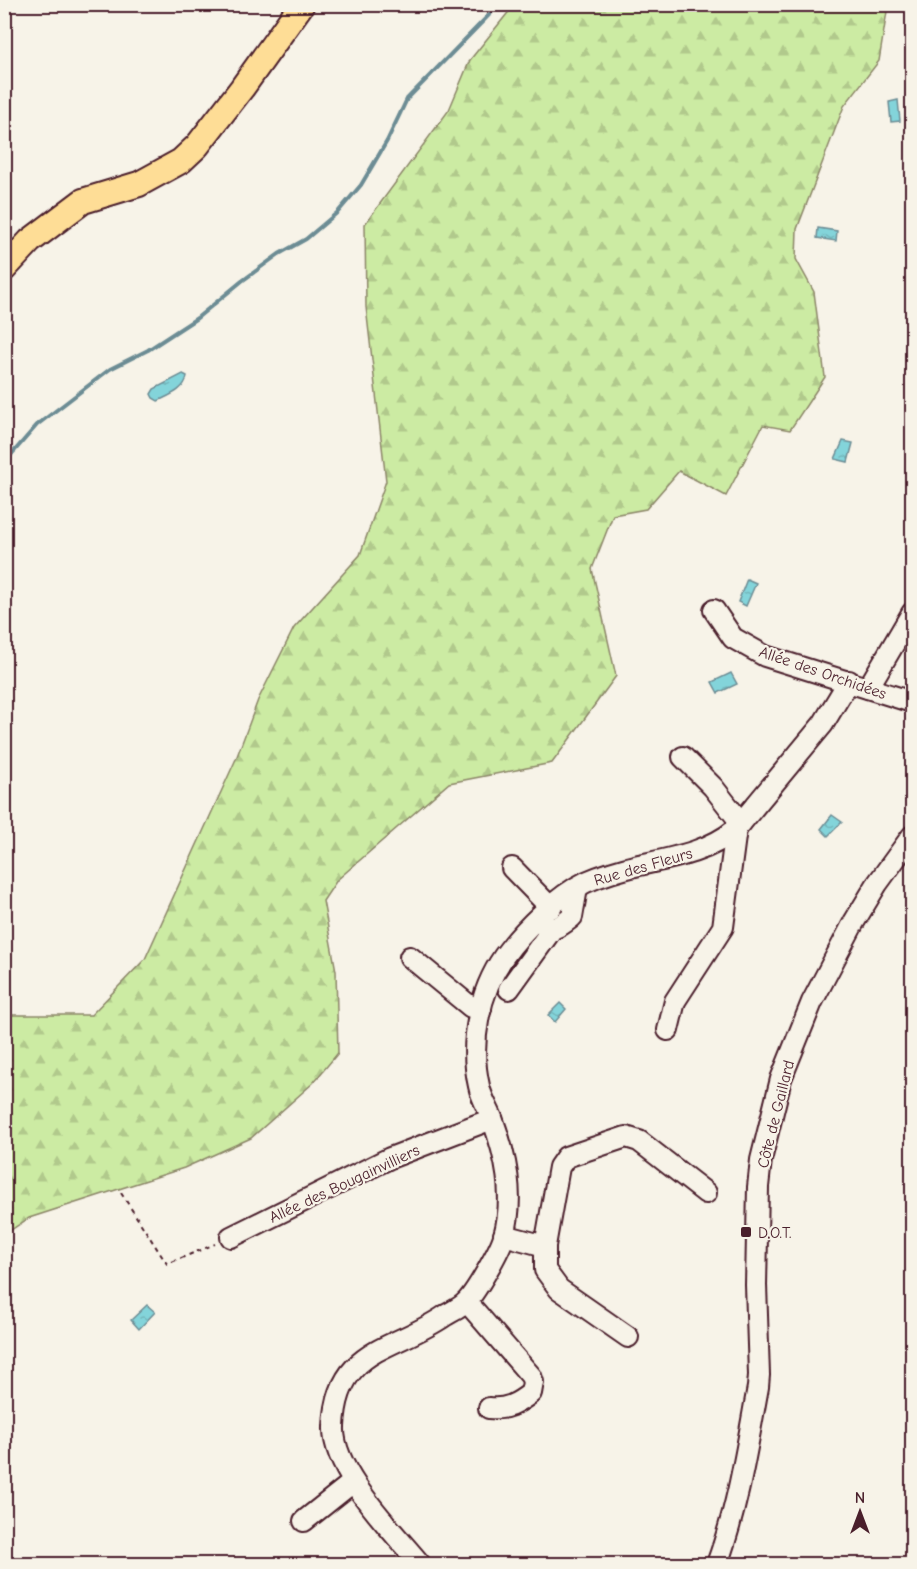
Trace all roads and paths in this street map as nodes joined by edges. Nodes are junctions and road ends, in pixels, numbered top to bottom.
1 (302, 4) edge
2 (4, 269) edge
3 (714, 610) dead end
4 (912, 613) edge
5 (849, 681) junction
6 (868, 688) junction
7 (912, 702) edge
8 (683, 757) dead end
9 (739, 826) junction
10 (912, 836) edge
11 (512, 868) dead end
12 (547, 919) junction
13 (410, 957) dead end
14 (509, 989) dead end
15 (481, 1009) junction
16 (668, 1030) dead end
17 (492, 1119) junction
18 (121, 1193) dead end
19 (706, 1193) dead end
20 (504, 1235) junction
21 (231, 1237) joint
22 (545, 1246) junction
23 (466, 1302) junction
24 (628, 1337) dead end
25 (489, 1408) dead end
26 (353, 1482) junction
27 (304, 1521) dead end
28 (420, 1564) edge
29 (717, 1564) edge

1 - 2 main road
3 - 5 street, Allée des Orchidées
4 - 6 street
5 - 6 street, Allée des Orchidées
5 - 9 street, Rue des Fleurs
6 - 7 street, Allée des Orchidées
8 - 9 street
9 - 12 street, Rue des Fleurs
9 - 16 street
10 - 29 street, Côte de Gaillard
11 - 12 street
12 - 14 street
12 - 15 street, Rue des Fleurs
13 - 15 street
15 - 17 street, Rue des Fleurs
17 - 20 street, Rue des Fleurs
17 - 21 street, Allée des Bougainvilliers
18 - 21 path
19 - 22 street
20 - 22 street
20 - 23 street, Rue des Fleurs
22 - 24 street
23 - 25 street
23 - 26 street, Rue des Fleurs
26 - 27 street
26 - 28 street, Rue des Fleurs

